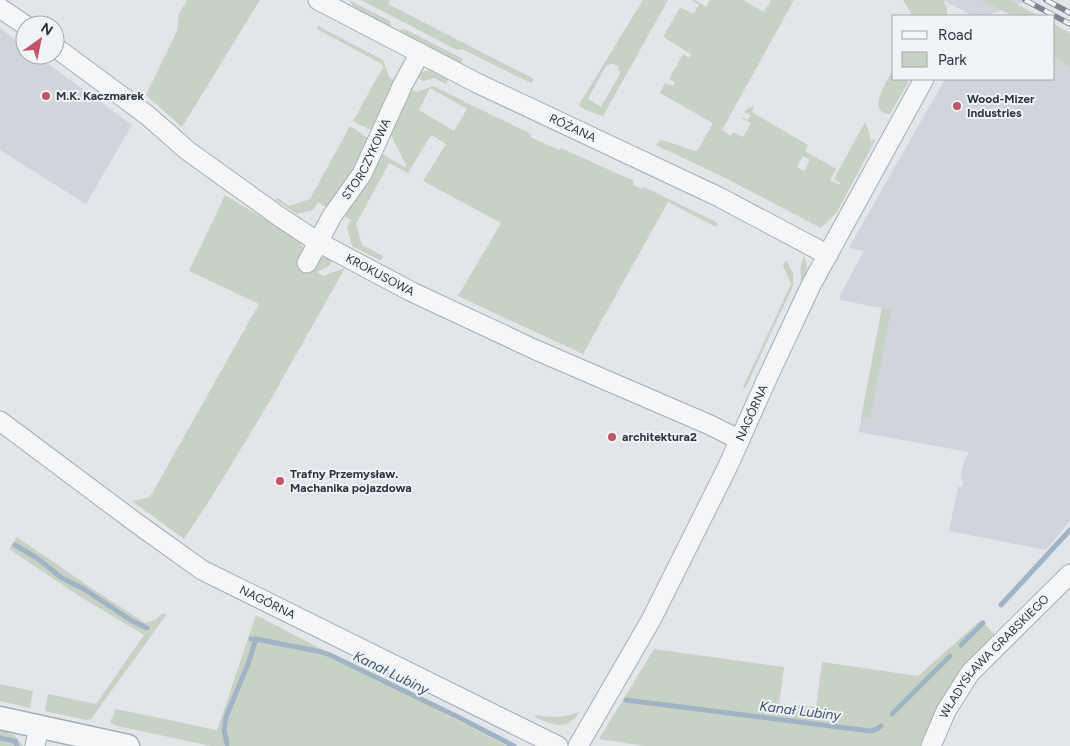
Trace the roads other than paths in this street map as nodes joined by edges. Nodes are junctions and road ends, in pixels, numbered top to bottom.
1 (318, 0) edge
2 (0, 8) edge
3 (15, 18) edge
4 (420, 53) junction
5 (65, 54) edge
6 (923, 80) edge
7 (318, 242) junction
8 (828, 255) junction
9 (307, 263) dead end
10 (0, 421) edge
11 (740, 440) junction
12 (1070, 574) edge
13 (0, 718) edge
14 (37, 736) edge
15 (128, 746) edge
16 (558, 746) edge
17 (578, 746) edge
18 (931, 746) edge

1 - 4 street, RÓŻANA
2 - 3 street
4 - 7 street, STORCZYKOWA
4 - 8 street, RÓŻANA
5 - 7 street, KROKUSOWA
6 - 8 street, NAGÓRNA
7 - 9 street, STORCZYKOWA
7 - 11 street, KROKUSOWA
8 - 11 street, NAGÓRNA
10 - 16 street, NAGÓRNA
11 - 17 street, NAGÓRNA
12 - 18 street, WŁADYSŁAWA GRABSKIEGO
13 - 14 street
14 - 15 street

